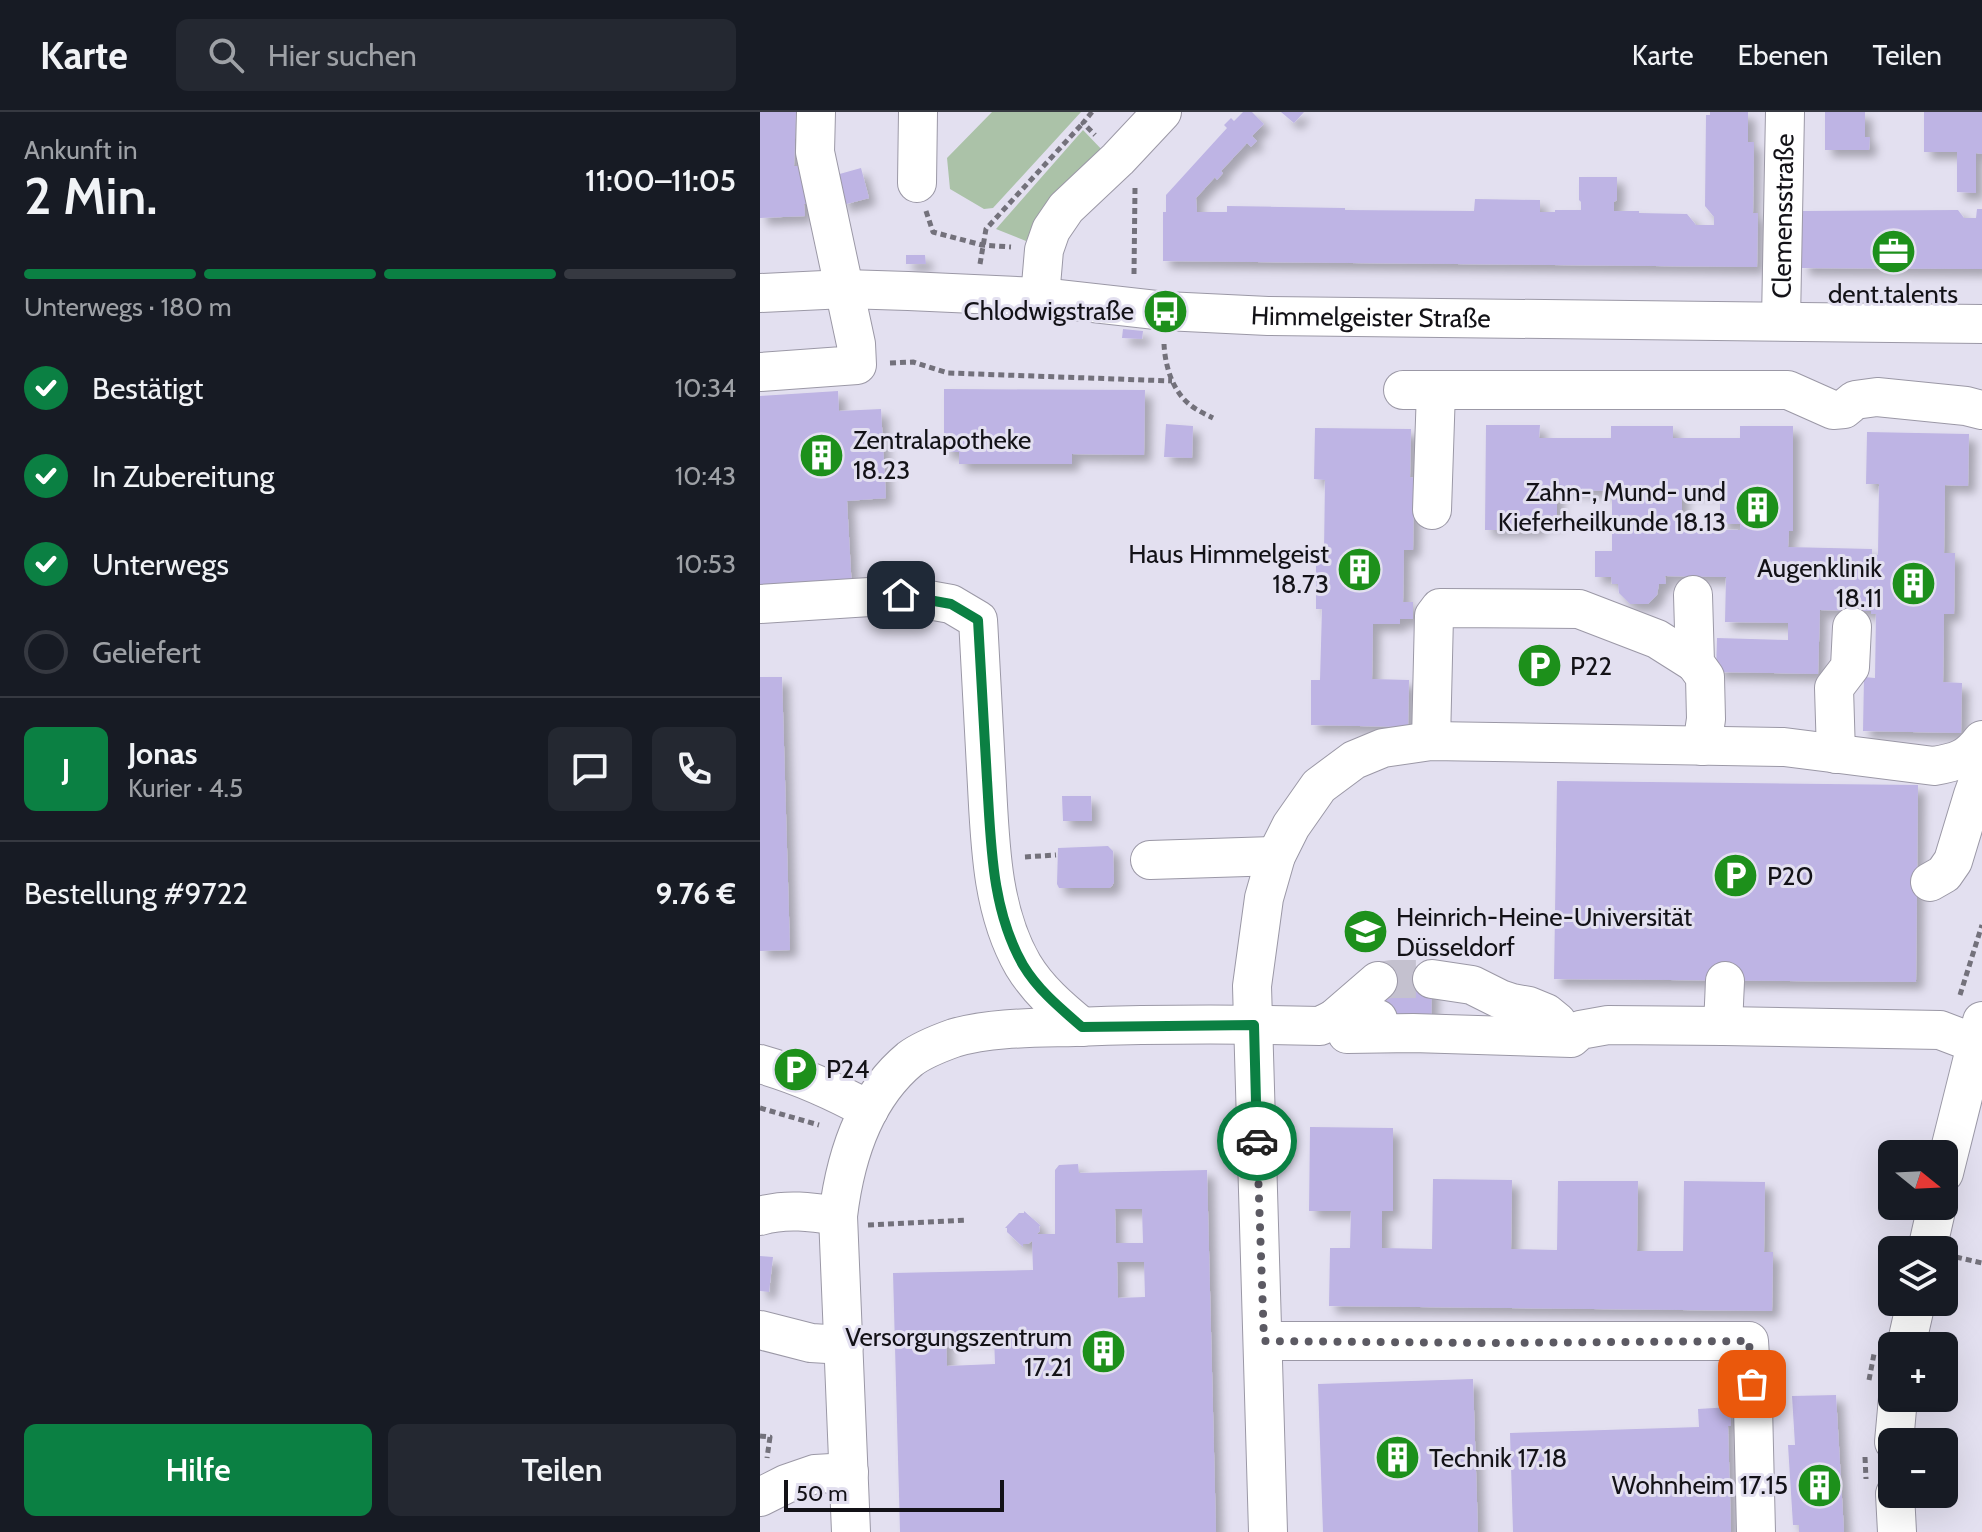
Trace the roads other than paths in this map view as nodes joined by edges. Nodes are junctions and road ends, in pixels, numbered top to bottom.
1 (816, 112) edge
2 (918, 112) edge
3 (1162, 112) edge
4 (1785, 112) edge
5 (917, 183) road end
6 (845, 289) junction
7 (760, 293) edge
8 (1040, 297) junction
9 (1781, 320) junction
10 (1982, 324) edge
11 (760, 372) edge
12 (1982, 410) edge
13 (1432, 510) dead end
14 (1693, 595) dead end
15 (760, 604) edge
16 (1852, 627) dead end
17 (1695, 663) junction
18 (1982, 740) edge
19 (1431, 741) junction
20 (1702, 746) junction
21 (1836, 754) junction
22 (1982, 777) edge
23 (1982, 825) edge
24 (1276, 856) junction
25 (1150, 860) dead end
26 (1432, 979) tunnel mouth
27 (1378, 981) tunnel mouth
28 (1725, 981) dead end
29 (1378, 1019) tunnel mouth
30 (1254, 1025) junction
31 (1328, 1026) junction
32 (1568, 1026) junction
33 (1723, 1026) junction
34 (1082, 1027) junction
35 (1980, 1036) edge
36 (760, 1064) edge
37 (869, 1110) junction
38 (1953, 1140) edge
39 (760, 1216) edge
40 (839, 1222) junction
41 (760, 1330) edge
42 (1264, 1341) junction
43 (844, 1345) junction
44 (849, 1472) junction
45 (760, 1497) edge
46 (1896, 1508) edge
47 (851, 1532) edge
48 (1268, 1532) edge
49 (1756, 1532) edge
50 (1897, 1532) edge

1 - 6 street
2 - 5 street
3 - 8 street
4 - 9 street, Clemensstraße
6 - 7 street, Himmelgeister Straße
6 - 8 street, Himmelgeister Straße
6 - 11 street
8 - 9 street, Himmelgeister Straße
9 - 10 street, Himmelgeister Straße
12 - 13 street
14 - 17 street
15 - 34 street
16 - 21 street
17 - 19 street
17 - 20 street
18 - 21 street
19 - 20 street
19 - 24 street
20 - 21 street
22 - 23 street
24 - 25 street
24 - 30 street
26 - 32 street
27 - 31 street
28 - 33 street
29 - 31 street
30 - 31 street
30 - 34 street
30 - 42 street
31 - 32 street
32 - 33 street
33 - 35 street
34 - 37 street
35 - 38 street
36 - 37 street
37 - 40 street
39 - 40 street
40 - 43 street
41 - 43 street
42 - 48 street
42 - 49 street
43 - 44 street
44 - 45 street
44 - 47 street
46 - 50 street

